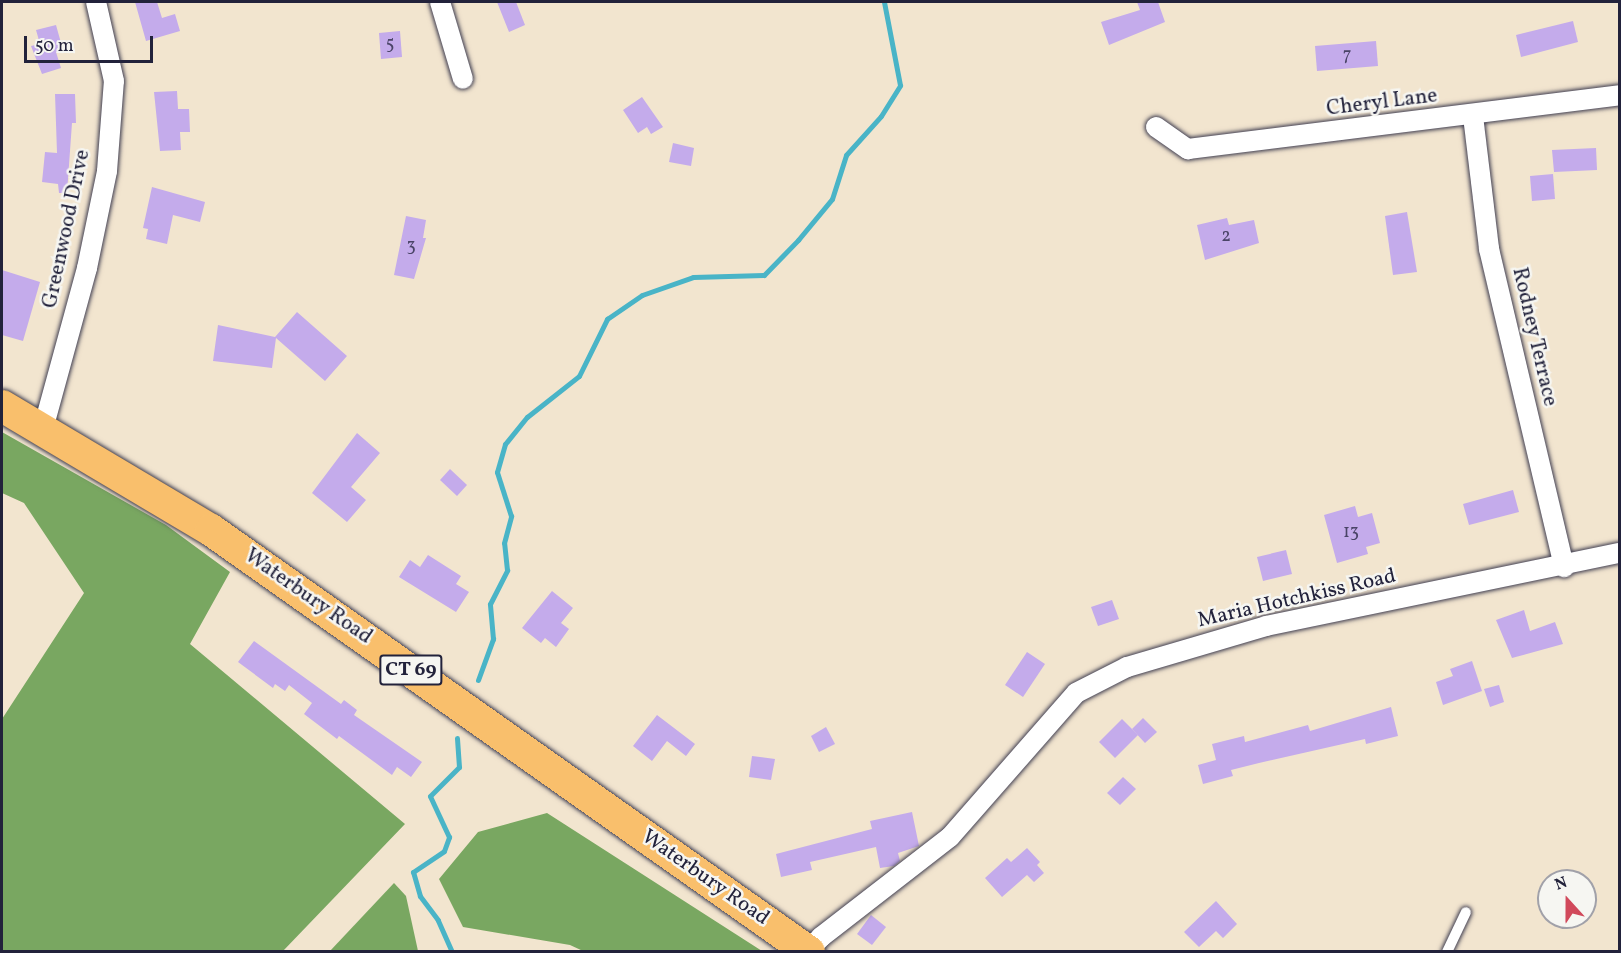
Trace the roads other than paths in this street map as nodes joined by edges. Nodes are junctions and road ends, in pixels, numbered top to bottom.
1 (96, 2) edge
2 (440, 2) edge
3 (463, 79) dead end
4 (1620, 95) edge
5 (1473, 116) junction
6 (1156, 127) dead end
7 (2, 406) edge
8 (43, 429) junction
9 (1620, 554) edge
10 (1564, 567) junction
11 (1466, 912) dead end
12 (808, 951) edge
13 (1447, 951) edge

1 - 8 street, Greenwood Drive
2 - 3 street
4 - 5 street, Cheryl Lane
5 - 6 street, Cheryl Lane
5 - 10 street, Rodney Terrace
7 - 8 main road, Waterbury Road / CT 69
8 - 12 main road, Waterbury Road / CT 69
9 - 10 street, Maria Hotchkiss Road
10 - 12 street, Maria Hotchkiss Road
11 - 13 lane

